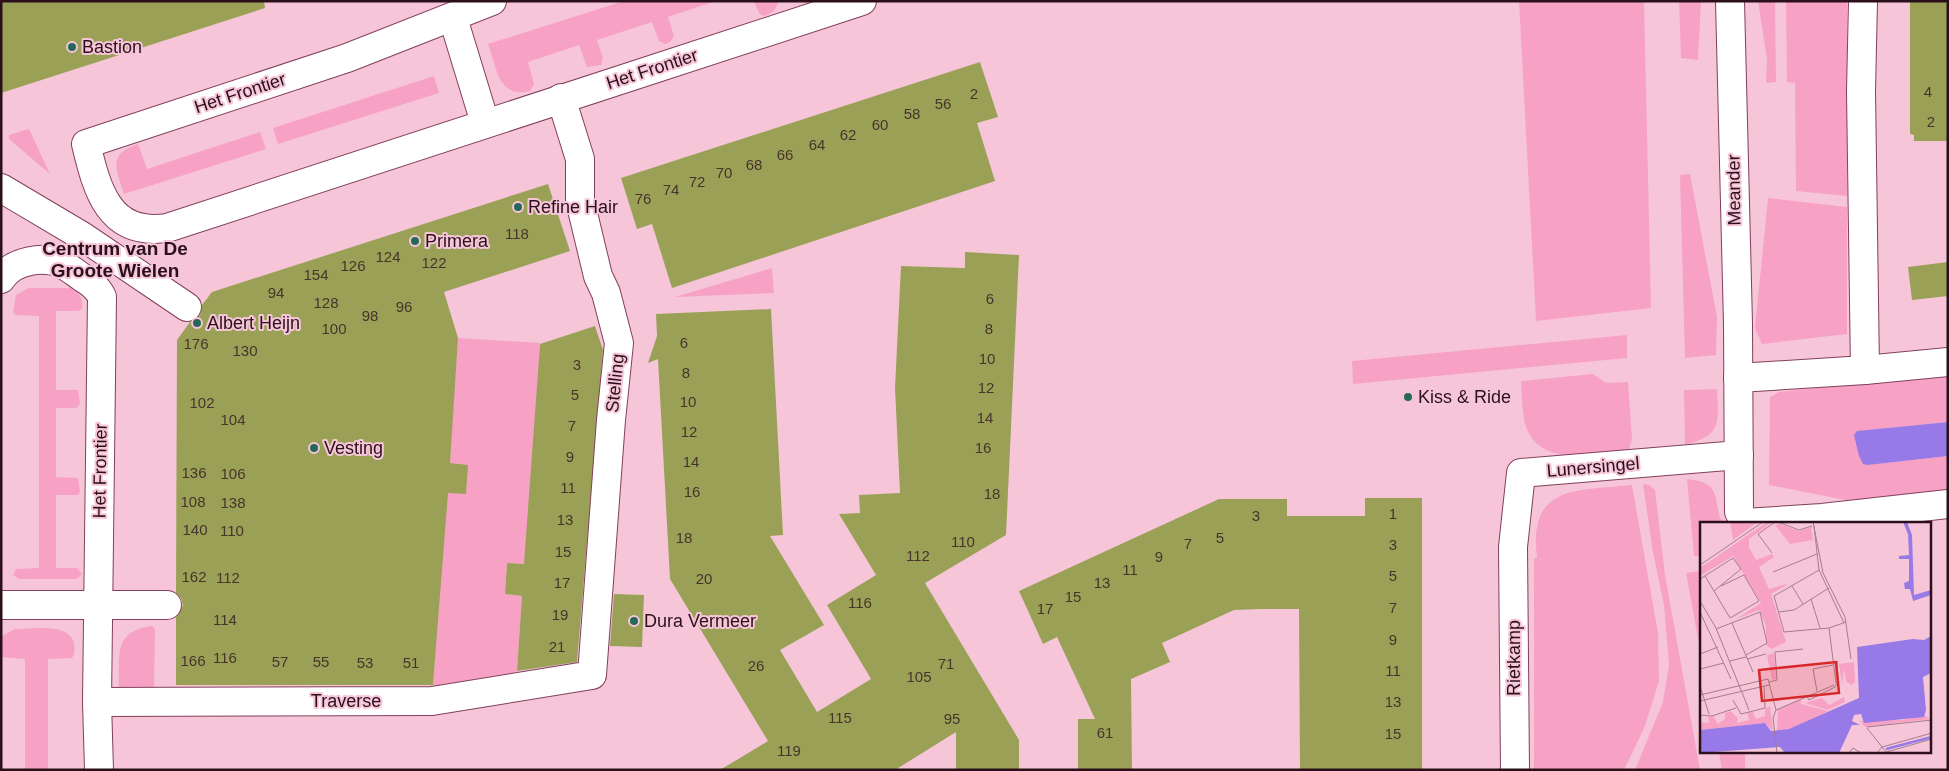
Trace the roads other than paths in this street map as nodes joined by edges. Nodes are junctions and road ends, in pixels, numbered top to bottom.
1 (492, 1) edge
2 (862, 1) edge
3 (1730, 1) edge
4 (1862, 1) edge
5 (816, 8) edge
6 (453, 18) junction
7 (561, 98) junction
8 (485, 123) junction
9 (1, 188) edge
10 (107, 204) junction
11 (82, 236) junction
12 (64, 265) junction
13 (1, 279) edge
14 (187, 307) dead end
15 (1948, 362) edge
16 (1865, 370) junction
17 (1738, 378) junction
18 (1739, 455) junction
19 (1948, 504) edge
20 (1745, 522) edge
21 (1761, 522) edge
22 (1513, 547) joint
23 (1, 605) edge
24 (99, 605) junction
25 (167, 605) dead end
26 (592, 675) joint
27 (97, 702) junction
28 (99, 770) edge
29 (1515, 770) edge

1 - 6 street, Het Frontier
2 - 5 street, Het Frontier
3 - 17 street, Meander
4 - 16 street
5 - 7 street, Het Frontier
6 - 8 street
6 - 10 street, Het Frontier
7 - 8 street, Het Frontier
7 - 26 street, Stelling
8 - 10 street, Het Frontier
9 - 11 street
10 - 11 street
11 - 12 street
11 - 14 street
12 - 13 street, Het Frontier
12 - 24 street, Het Frontier
15 - 16 street
16 - 17 street
17 - 18 street
18 - 20 street
18 - 22 street, Lunersingel
19 - 21 street
22 - 29 street, Rietkamp
23 - 24 street
24 - 25 street
24 - 27 street, Het Frontier
26 - 27 street, Traverse
27 - 28 street, Het Frontier

